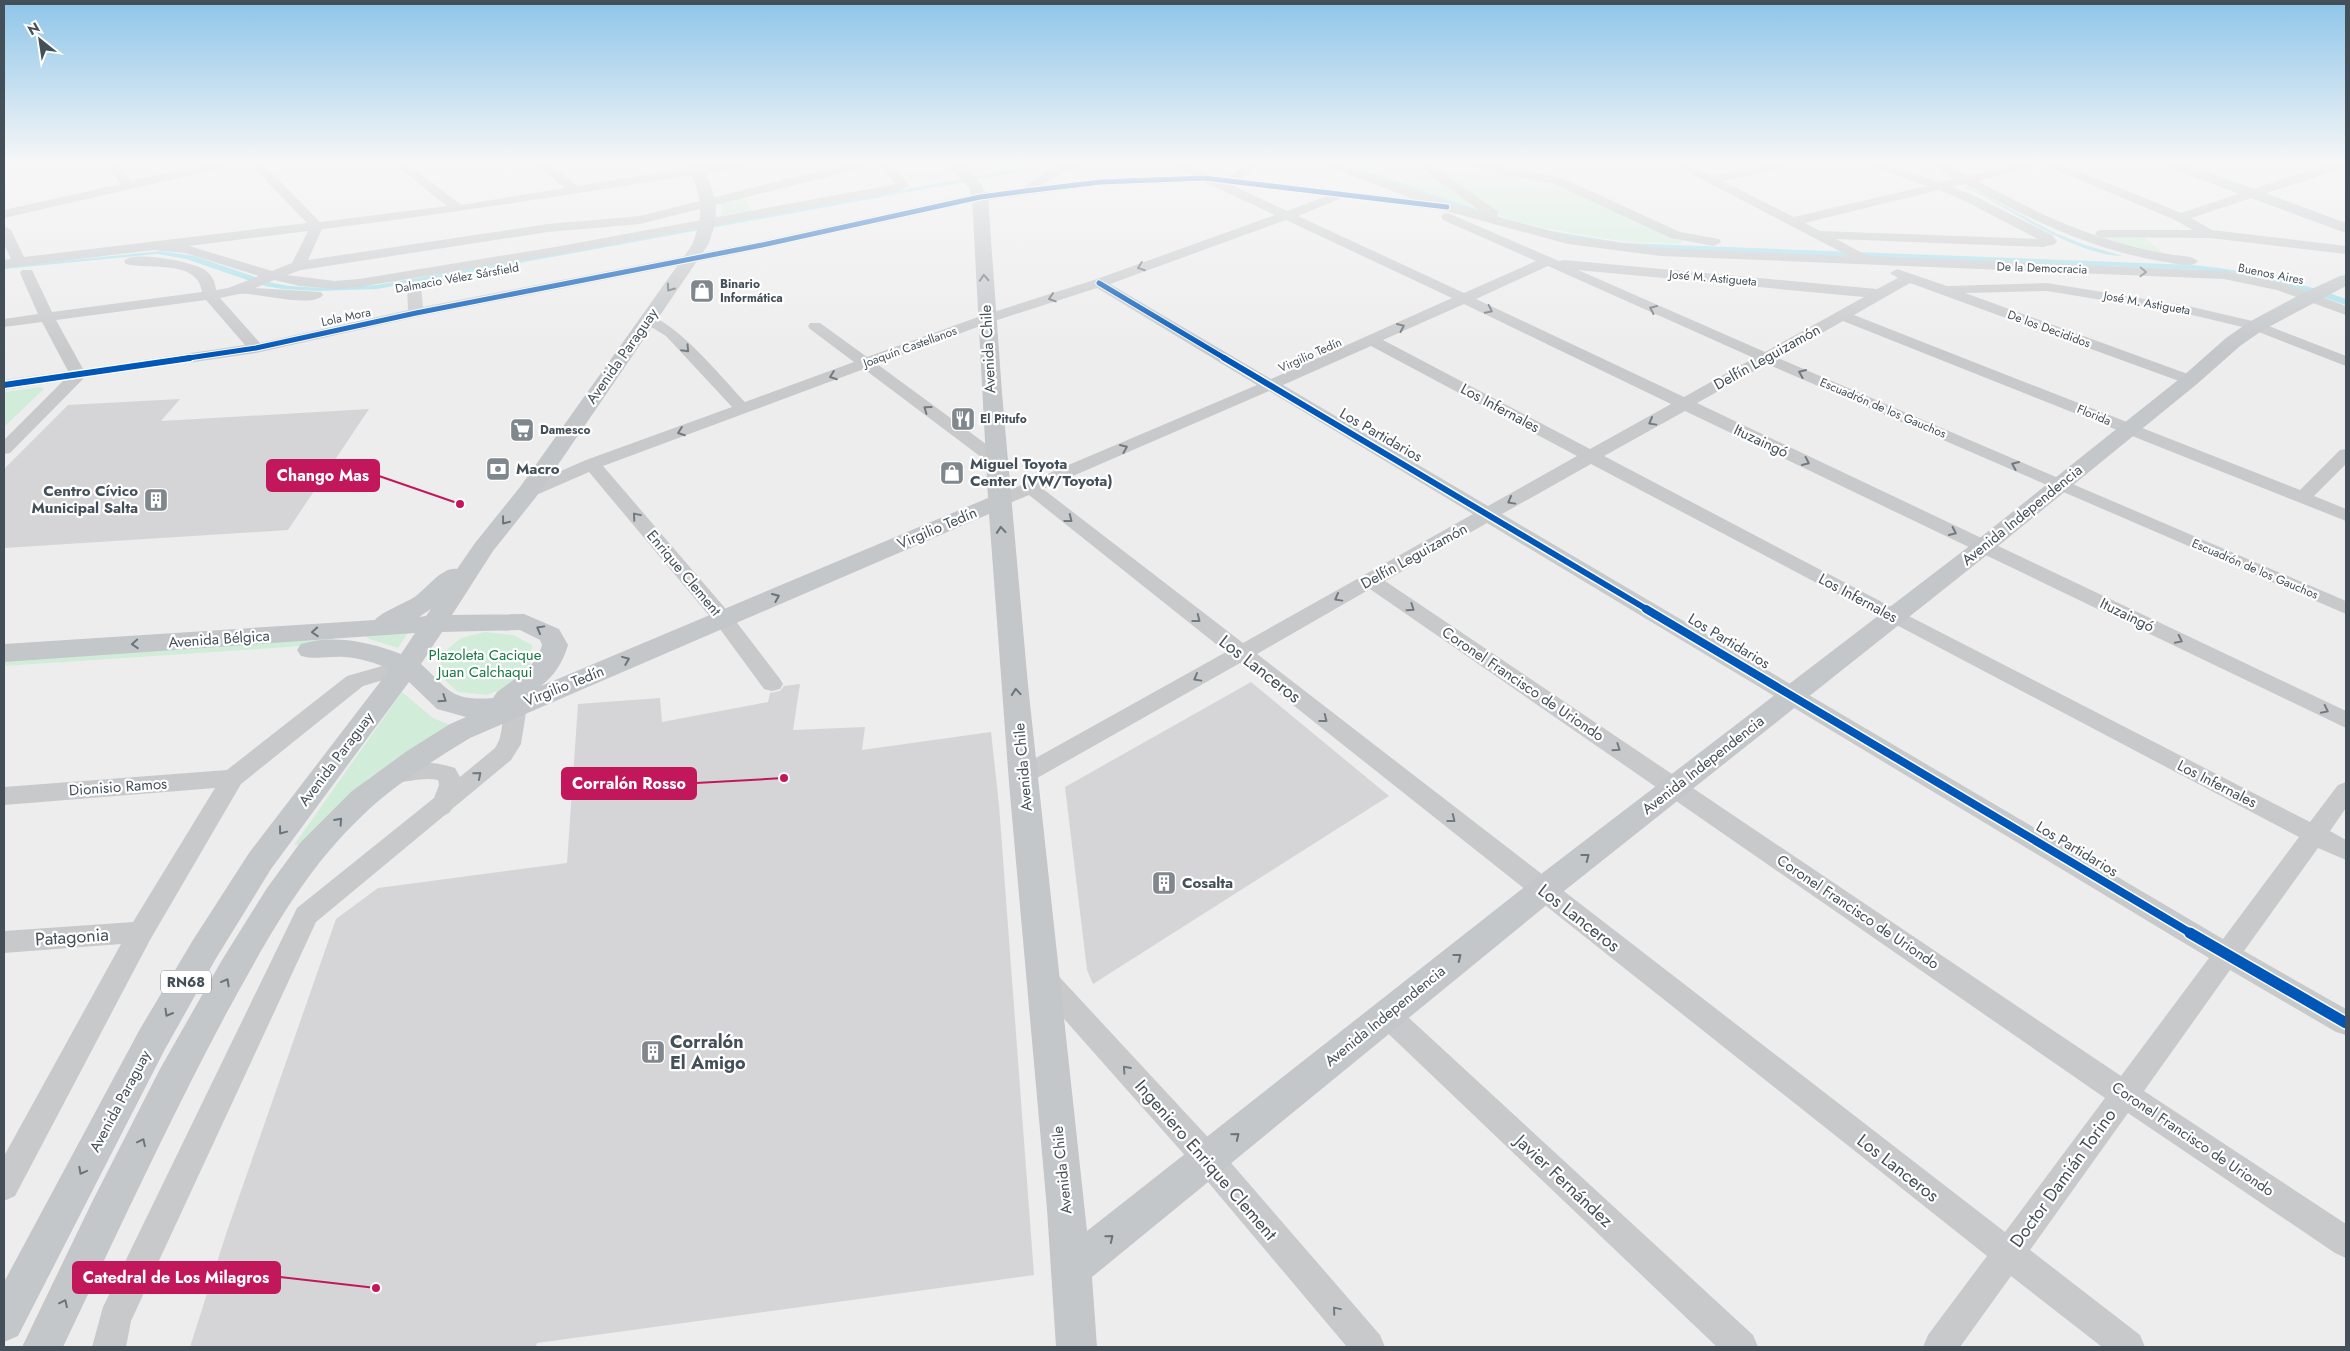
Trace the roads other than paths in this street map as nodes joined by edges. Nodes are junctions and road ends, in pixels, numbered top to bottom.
1 (317, 226) joint
2 (570, 226) edge
3 (641, 226) edge
4 (705, 226) edge
5 (731, 226) edge
6 (762, 226) edge
7 (839, 226) edge
8 (980, 226) edge
9 (1256, 226) edge
10 (1310, 226) edge
11 (1467, 226) edge
12 (1509, 226) edge
13 (1518, 226) edge
14 (1656, 226) edge
15 (1799, 226) edge
16 (2025, 226) edge
17 (2057, 226) edge
18 (2196, 226) edge
19 (548, 228) junction
20 (4, 230) edge
21 (1816, 234) junction
22 (2210, 234) junction
23 (2077, 235) junction
24 (642, 240) junction
25 (701, 240) junction
26 (159, 246) junction
27 (1840, 246) junction
28 (415, 250) junction
29 (2346, 250) edge
30 (555, 251) junction
31 (2172, 260) junction
32 (1871, 261) junction
33 (1546, 262) junction
34 (4, 264) edge
35 (298, 266) junction
36 (23, 267) junction
37 (651, 267) junction
38 (4, 276) edge
39 (273, 276) junction
40 (1908, 278) junction
41 (417, 280) junction
42 (2346, 280) edge
43 (1099, 283) junction
44 (2313, 287) junction
45 (246, 288) junction
46 (1940, 289) junction
47 (1880, 294) junction
48 (2346, 295) edge
49 (210, 296) junction
50 (1465, 299) junction
51 (2346, 311) edge
52 (416, 314) junction
53 (1841, 316) junction
54 (47, 317) junction
55 (648, 319) junction
56 (986, 320) junction
57 (4, 322) edge
58 (815, 326) dead end
59 (2256, 326) junction
60 (1371, 340) junction
61 (256, 348) junction
62 (1766, 358) junction
63 (2346, 361) edge
64 (866, 364) junction
65 (78, 375) junction
66 (2190, 380) junction
67 (4, 385) edge
68 (1270, 385) junction
69 (1683, 404) junction
70 (743, 409) junction
71 (2128, 429) junction
72 (4, 449) edge
73 (2346, 454) edge
74 (1591, 456) junction
75 (995, 459) junction
76 (592, 464) junction
77 (2060, 484) junction
78 (1031, 488) junction
79 (528, 492) junction
80 (2302, 498) junction
81 (999, 501) junction
82 (1488, 514) junction
83 (2346, 515) edge
84 (1984, 546) junction
85 (483, 548) junction
86 (1370, 580) junction
87 (2346, 608) edge
88 (1894, 617) junction
89 (724, 620) junction
90 (433, 624) junction
91 (353, 629) junction
92 (4, 654) edge
93 (1240, 654) junction
94 (407, 666) junction
95 (4, 671) edge
96 (772, 684) dead end
97 (1793, 695) junction
98 (505, 707) junction
99 (2346, 720) edge
100 (1024, 775) junction
101 (389, 776) junction
102 (233, 778) junction
103 (1676, 787) junction
104 (2346, 791) edge
105 (4, 796) edge
106 (441, 807) junction
107 (2315, 834) junction
108 (2346, 851) edge
109 (1543, 890) junction
110 (141, 932) junction
111 (4, 942) edge
112 (2227, 954) junction
113 (1042, 976) junction
114 (1386, 1014) junction
115 (2346, 1023) edge
116 (2125, 1094) junction
117 (1208, 1159) junction
118 (4, 1186) edge
119 (2346, 1242) edge
120 (2008, 1254) junction
121 (1072, 1268) junction
122 (4, 1322) edge
123 (42, 1347) edge
124 (110, 1347) edge
125 (1076, 1347) edge
126 (1368, 1347) edge
127 (1741, 1347) edge
128 (1940, 1347) edge
129 (2128, 1347) edge

1 - 26 street
1 - 35 street
2 - 19 street
3 - 24 street
4 - 25 main road
5 - 25 street, Dalmacio Vélez Sársfield
6 - 25 street, Dalmacio Vélez Sársfield
7 - 25 street
56 -> 8 main road, Avenida Chile
9 -> 43 street, Joaquín Castellanos
10 - 50 street, Ituzaingó
11 - 33 street, Escuadrón de los Gauchos
12 - 33 street
13 - 32 street, De la Democracia
14 - 27 street, De la Democracia
15 - 21 street, De los Decididos
16 - 21 street
17 - 23 street, Buenos Aires
18 - 22 street
19 - 28 street
19 - 30 street
20 - 36 street
21 - 27 street, De los Decididos
22 - 23 street
22 - 29 street
23 - 31 street, Buenos Aires
24 - 25 street, Dalmacio Vélez Sársfield
24 - 30 street, Dalmacio Vélez Sársfield
24 - 37 street
24 - 41 street, Dalmacio Vélez Sársfield
25 - 37 street, Lola Mora
25 -> 55 main road, Avenida Paraguay
26 - 36 street
26 - 39 street, Dalmacio Vélez Sársfield
27 - 31 street, De la Democracia
27 - 32 street, De los Decididos
28 - 35 street
28 - 41 street
30 - 41 street, Dalmacio Vélez Sársfield
31 - 44 street, Buenos Aires
32 - 40 street, De los Decididos
32 -> 44 street, De la Democracia
33 - 47 street, José M. Astigueta
33 - 50 street, Virgilio Tedín
62 -> 33 street, Escuadrón de los Gauchos
34 - 36 street
35 - 39 street
36 - 38 street
36 - 49 street
36 - 54 street
37 - 52 street, Lola Mora
39 - 41 street, Dalmacio Vélez Sársfield
39 - 45 street
40 - 46 street, De los Decididos
40 - 47 street, Delfín Leguizamón
41 - 45 street, Dalmacio Vélez Sársfield
41 - 52 street
42 - 44 main road, Avenida Independencia
43 -> 56 street, Joaquín Castellanos
43 - 68 street, Los Partidarios
44 - 48 street
44 - 51 street, De la Democracia
44 - 59 main road, Avenida Independencia
45 - 49 street, Dalmacio Vélez Sársfield
46 - 59 street, José M. Astigueta
46 - 66 street, De los Decididos
47 - 53 street, Delfín Leguizamón
49 - 54 street, Dalmacio Vélez Sársfield
49 - 61 street
60 -> 50 street, Virgilio Tedín
50 -> 69 street, Ituzaingó
52 - 61 street, Lola Mora
53 - 62 street, Delfín Leguizamón
53 - 71 street, Florida
54 - 57 street, Dalmacio Vélez Sársfield
54 - 65 street
55 -> 70 street
55 - 79 main road, Avenida Paraguay
56 - 64 street, Joaquín Castellanos
56 - 75 main road, Avenida Chile
58 - 64 street
59 - 63 street, José M. Astigueta
59 - 66 main road, Avenida Independencia
60 - 68 street, Virgilio Tedín
60 - 74 street, Los Infernales
61 - 65 street, Lola Mora
62 - 69 street, Delfín Leguizamón
77 -> 62 street, Escuadrón de los Gauchos
64 -> 70 street, Joaquín Castellanos
75 -> 64 street
65 - 67 street, Lola Mora
65 - 72 street
66 - 71 main road, Avenida Independencia
78 -> 68 street, Virgilio Tedín
68 - 82 street, Los Partidarios
69 -> 74 street, Delfín Leguizamón
69 -> 84 street, Ituzaingó
70 -> 76 street, Joaquín Castellanos
71 - 77 main road, Avenida Independencia
71 - 80 street, Florida
73 - 80 street
74 -> 82 street, Delfín Leguizamón
74 - 88 street, Los Infernales
75 - 81 main road, Avenida Chile
76 - 79 street, Joaquín Castellanos
89 -> 76 street, Enrique Clement
77 - 84 main road, Avenida Independencia
77 - 87 street, Escuadrón de los Gauchos
78 - 81 street, Virgilio Tedín
78 -> 93 street, Los Lanceros
79 -> 85 main road, Avenida Paraguay
80 - 83 street, Florida
89 -> 81 main road, Virgilio Tedín
100 -> 81 main road, Avenida Chile
82 - 86 street, Delfín Leguizamón
82 - 97 street, Los Partidarios
84 - 88 main road, Avenida Independencia
84 -> 99 street, Ituzaingó
85 - 90 main road, Avenida Paraguay
85 - 91 main road
86 -> 93 street, Delfín Leguizamón
86 -> 103 street, Coronel Francisco de Uriondo
88 - 97 main road, Avenida Independencia
88 - 107 street, Los Infernales
89 - 96 street, Enrique Clement
98 -> 89 main road, Virgilio Tedín
90 - 91 main road, Avenida Bélgica
90 - 94 main road, Avenida Paraguay
98 -> 90 main road, Avenida Bélgica
91 -> 92 main road, Avenida Bélgica
93 -> 100 street, Delfín Leguizamón
93 -> 109 street, Los Lanceros
94 - 95 main road, Avenida Bélgica
94 -> 98 main road
94 - 102 street
94 -> 122 main road, Avenida Paraguay / RN68
97 - 103 main road, Avenida Independencia
97 - 112 street, Los Partidarios
98 - 101 main road, RN68
106 -> 98 street
100 - 113 main road, Avenida Chile
101 - 106 street
123 -> 101 main road, RN68
102 - 105 street, Dionisio Ramos
102 - 110 street
109 -> 103 main road, Avenida Independencia
103 - 116 street, Coronel Francisco de Uriondo
104 - 107 street, Doctor Damián Torino
106 - 124 street
107 - 108 street, Los Infernales
107 - 112 street, Doctor Damián Torino
114 -> 109 main road, Avenida Independencia
109 - 120 street, Los Lanceros
110 - 111 street, Patagonia
110 - 118 street
112 - 115 street, Los Partidarios
112 - 116 street, Doctor Damián Torino
117 -> 113 street, Ingeniero Enrique Clement
113 - 121 main road, Avenida Chile
117 -> 114 main road, Avenida Independencia
114 - 127 street, Javier Fernández
116 - 119 street, Coronel Francisco de Uriondo
116 - 120 street, Doctor Damián Torino
121 -> 117 main road, Avenida Independencia
126 -> 117 street, Ingeniero Enrique Clement
120 - 128 street, Doctor Damián Torino
120 - 129 street, Los Lanceros
121 - 125 main road, Avenida Chile

